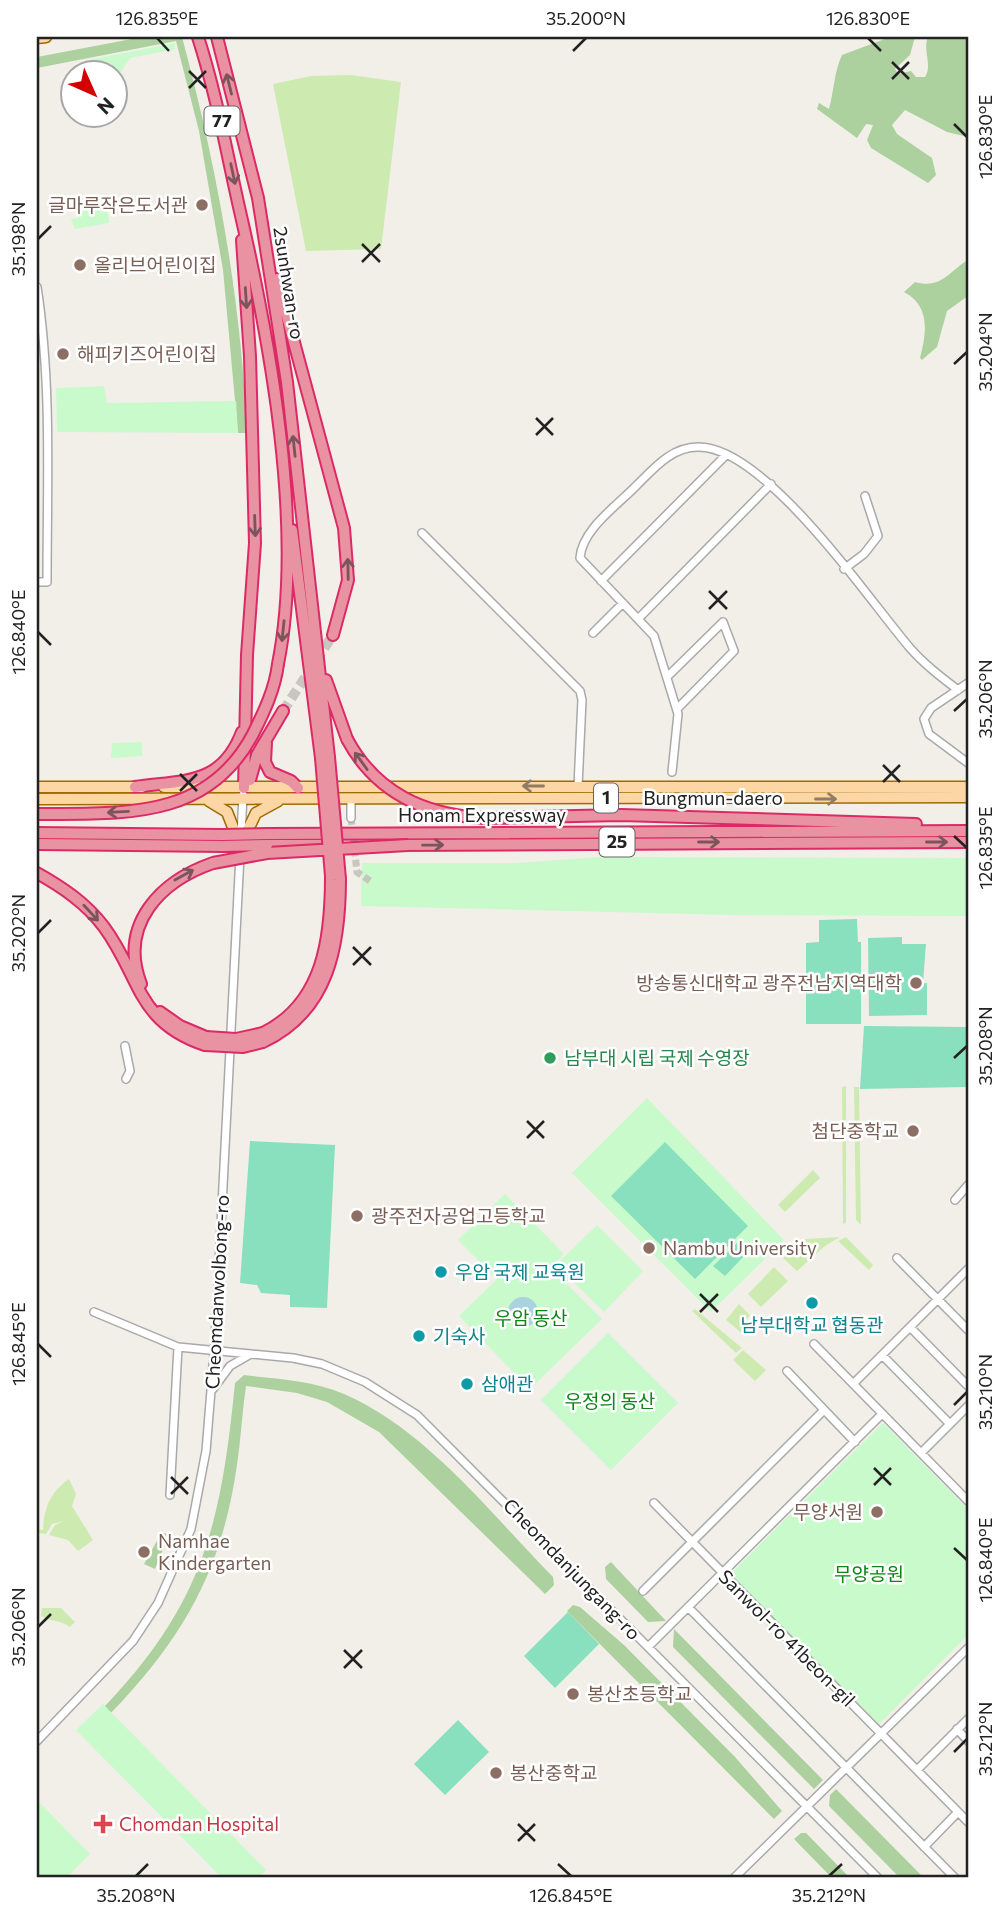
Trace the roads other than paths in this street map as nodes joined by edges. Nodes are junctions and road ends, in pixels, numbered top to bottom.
1 (46, 37) edge
2 (198, 37) edge
3 (217, 37) edge
4 (37, 38) edge
5 (258, 198) junction
6 (239, 206) junction
7 (37, 287) edge
8 (726, 455) junction
9 (771, 484) junction
10 (284, 490) junction
11 (865, 496) dead end
12 (422, 533) dead end
13 (304, 539) junction
14 (845, 569) junction
15 (601, 581) junction
16 (37, 582) edge
17 (623, 603) junction
18 (639, 618) junction
19 (593, 633) dead end
20 (333, 635) tunnel mouth
21 (667, 677) junction
22 (968, 683) edge
23 (958, 690) junction
24 (677, 709) junction
25 (283, 711) tunnel mouth
26 (245, 712) junction
27 (267, 737) junction
28 (325, 757) junction
29 (968, 763) edge
30 (672, 772) dead end
31 (578, 786) junction
32 (135, 787) junction
33 (37, 788) edge
34 (968, 788) edge
35 (244, 793) junction
36 (295, 793) junction
37 (968, 797) edge
38 (351, 798) junction
39 (37, 799) edge
40 (195, 799) junction
41 (37, 814) edge
42 (351, 818) tunnel mouth
43 (968, 825) edge
44 (968, 831) edge
45 (37, 833) edge
46 (267, 839) junction
47 (222, 840) junction
48 (968, 842) edge
49 (37, 844) edge
50 (408, 845) junction
51 (240, 850) junction
52 (37, 873) edge
53 (205, 1041) junction
54 (125, 1046) dead end
55 (126, 1079) dead end
56 (968, 1185) edge
57 (968, 1194) edge
58 (897, 1258) dead end
59 (967, 1274) edge
60 (938, 1299) junction
61 (94, 1312) dead end
62 (910, 1327) junction
63 (968, 1330) edge
64 (814, 1345) dead end
65 (178, 1347) junction
66 (214, 1350) junction
67 (254, 1354) junction
68 (882, 1355) junction
69 (786, 1371) dead end
70 (853, 1384) junction
71 (968, 1386) edge
72 (211, 1393) junction
73 (968, 1406) edge
74 (824, 1410) junction
75 (883, 1414) junction
76 (950, 1424) junction
77 (855, 1442) junction
78 (921, 1453) junction
79 (170, 1495) dead end
80 (968, 1501) edge
81 (654, 1503) dead end
82 (692, 1542) junction
83 (723, 1573) junction
84 (643, 1591) dead end
85 (688, 1607) junction
86 (648, 1647) junction
87 (968, 1648) edge
88 (961, 1656) junction
89 (968, 1663) edge
90 (968, 1719) edge
91 (957, 1730) junction
92 (881, 1734) junction
93 (37, 1741) edge
94 (968, 1741) edge
95 (846, 1768) junction
96 (917, 1770) junction
97 (807, 1807) junction
98 (958, 1812) junction
99 (968, 1822) edge
100 (924, 1847) junction
101 (734, 1878) edge
102 (878, 1878) edge
103 (955, 1878) edge

1 - 4 main road
2 -> 6 highway, 2sunhwan-ro / 77
5 -> 3 highway, 2sunhwan-ro / 77
13 -> 5 highway, 2sunhwan-ro
20 -> 5 highway
6 - 10 highway, 2sunhwan-ro
6 -> 26 highway
7 - 16 street
8 - 9 street
8 - 15 street
8 - 15 street
9 - 14 street
9 - 18 street
10 - 28 highway
10 -> 41 highway, bridge
11 - 14 street
12 - 31 street
13 - 28 highway
43 -> 13 highway, bridge
14 - 23 street
15 - 17 street
17 - 18 street
17 - 19 street
18 - 21 street
21 - 24 street
21 - 24 street
22 - 23 street
23 - 29 street
24 - 30 street
25 - 27 highway
26 - 32 highway
26 - 35 highway
27 - 35 highway
27 - 36 highway
28 - 53 highway, bridge
31 - 34 main road, Bungmun-daero / 1
31 -> 36 main road, Bungmun-daero / 1
32 - 33 main road, Bungmun-daero / 1
32 - 35 main road, Bungmun-daero / 1
35 - 36 main road, Bungmun-daero / 1
35 - 40 main road, Bungmun-daero / 1
35 - 51 street, Cheomdanwolbong-ro
36 - 38 main road, Bungmun-daero / 1
36 - 51 main road
38 -> 37 main road, Bungmun-daero / 1
38 - 42 street
39 - 40 main road, Bungmun-daero / 1
40 - 51 main road
44 - 46 highway, Honam Expressway / 25
45 - 47 highway, Honam Expressway / 25
46 - 47 highway, Honam Expressway / 25, bridge
46 - 50 highway, Honam Expressway / 25
47 - 49 highway, Honam Expressway / 25
50 -> 48 highway, Honam Expressway / 25
53 -> 50 highway, bridge
51 - 66 street, Cheomdanwolbong-ro
52 -> 53 highway
54 - 55 street
56 - 57 street
58 - 60 street
59 - 60 street
60 - 62 street
60 - 63 street
61 - 65 street, Cheomdanjungang-ro
62 - 68 street
62 - 71 street
64 - 70 street
65 - 66 street, Cheomdanjungang-ro
65 - 79 street
66 - 67 street, Cheomdanjungang-ro
66 - 72 street, Cheomdanwolbong-ro
67 - 72 street
67 - 86 street, Cheomdanjungang-ro
68 - 70 street
68 - 76 street
69 - 74 street
70 - 75 street
72 - 93 street, Cheomdanwolbong-ro
73 - 76 street
74 - 77 street
74 - 82 street
75 - 77 street
75 - 78 street
76 - 78 street
77 - 83 street
78 - 80 street
81 - 82 street, Sanwol-ro 41beon-gil
82 - 83 street, Sanwol-ro 41beon-gil
82 - 84 street
83 - 85 street
83 - 92 street, Sanwol-ro 41beon-gil
85 - 86 street
85 - 95 street
86 - 97 street, Cheomdanjungang-ro
87 - 88 street
88 - 89 street
88 - 92 street
90 - 91 street
91 - 94 street
91 - 96 street
92 - 95 street
92 - 96 street, Sanwol-ro 41beon-gil
95 - 97 street
95 - 100 street
96 - 98 street, Sanwol-ro 41beon-gil
97 - 101 street
97 - 102 street, Cheomdanjungang-ro
98 - 99 street, Sanwol-ro 41beon-gil
98 - 100 street
100 - 103 street

